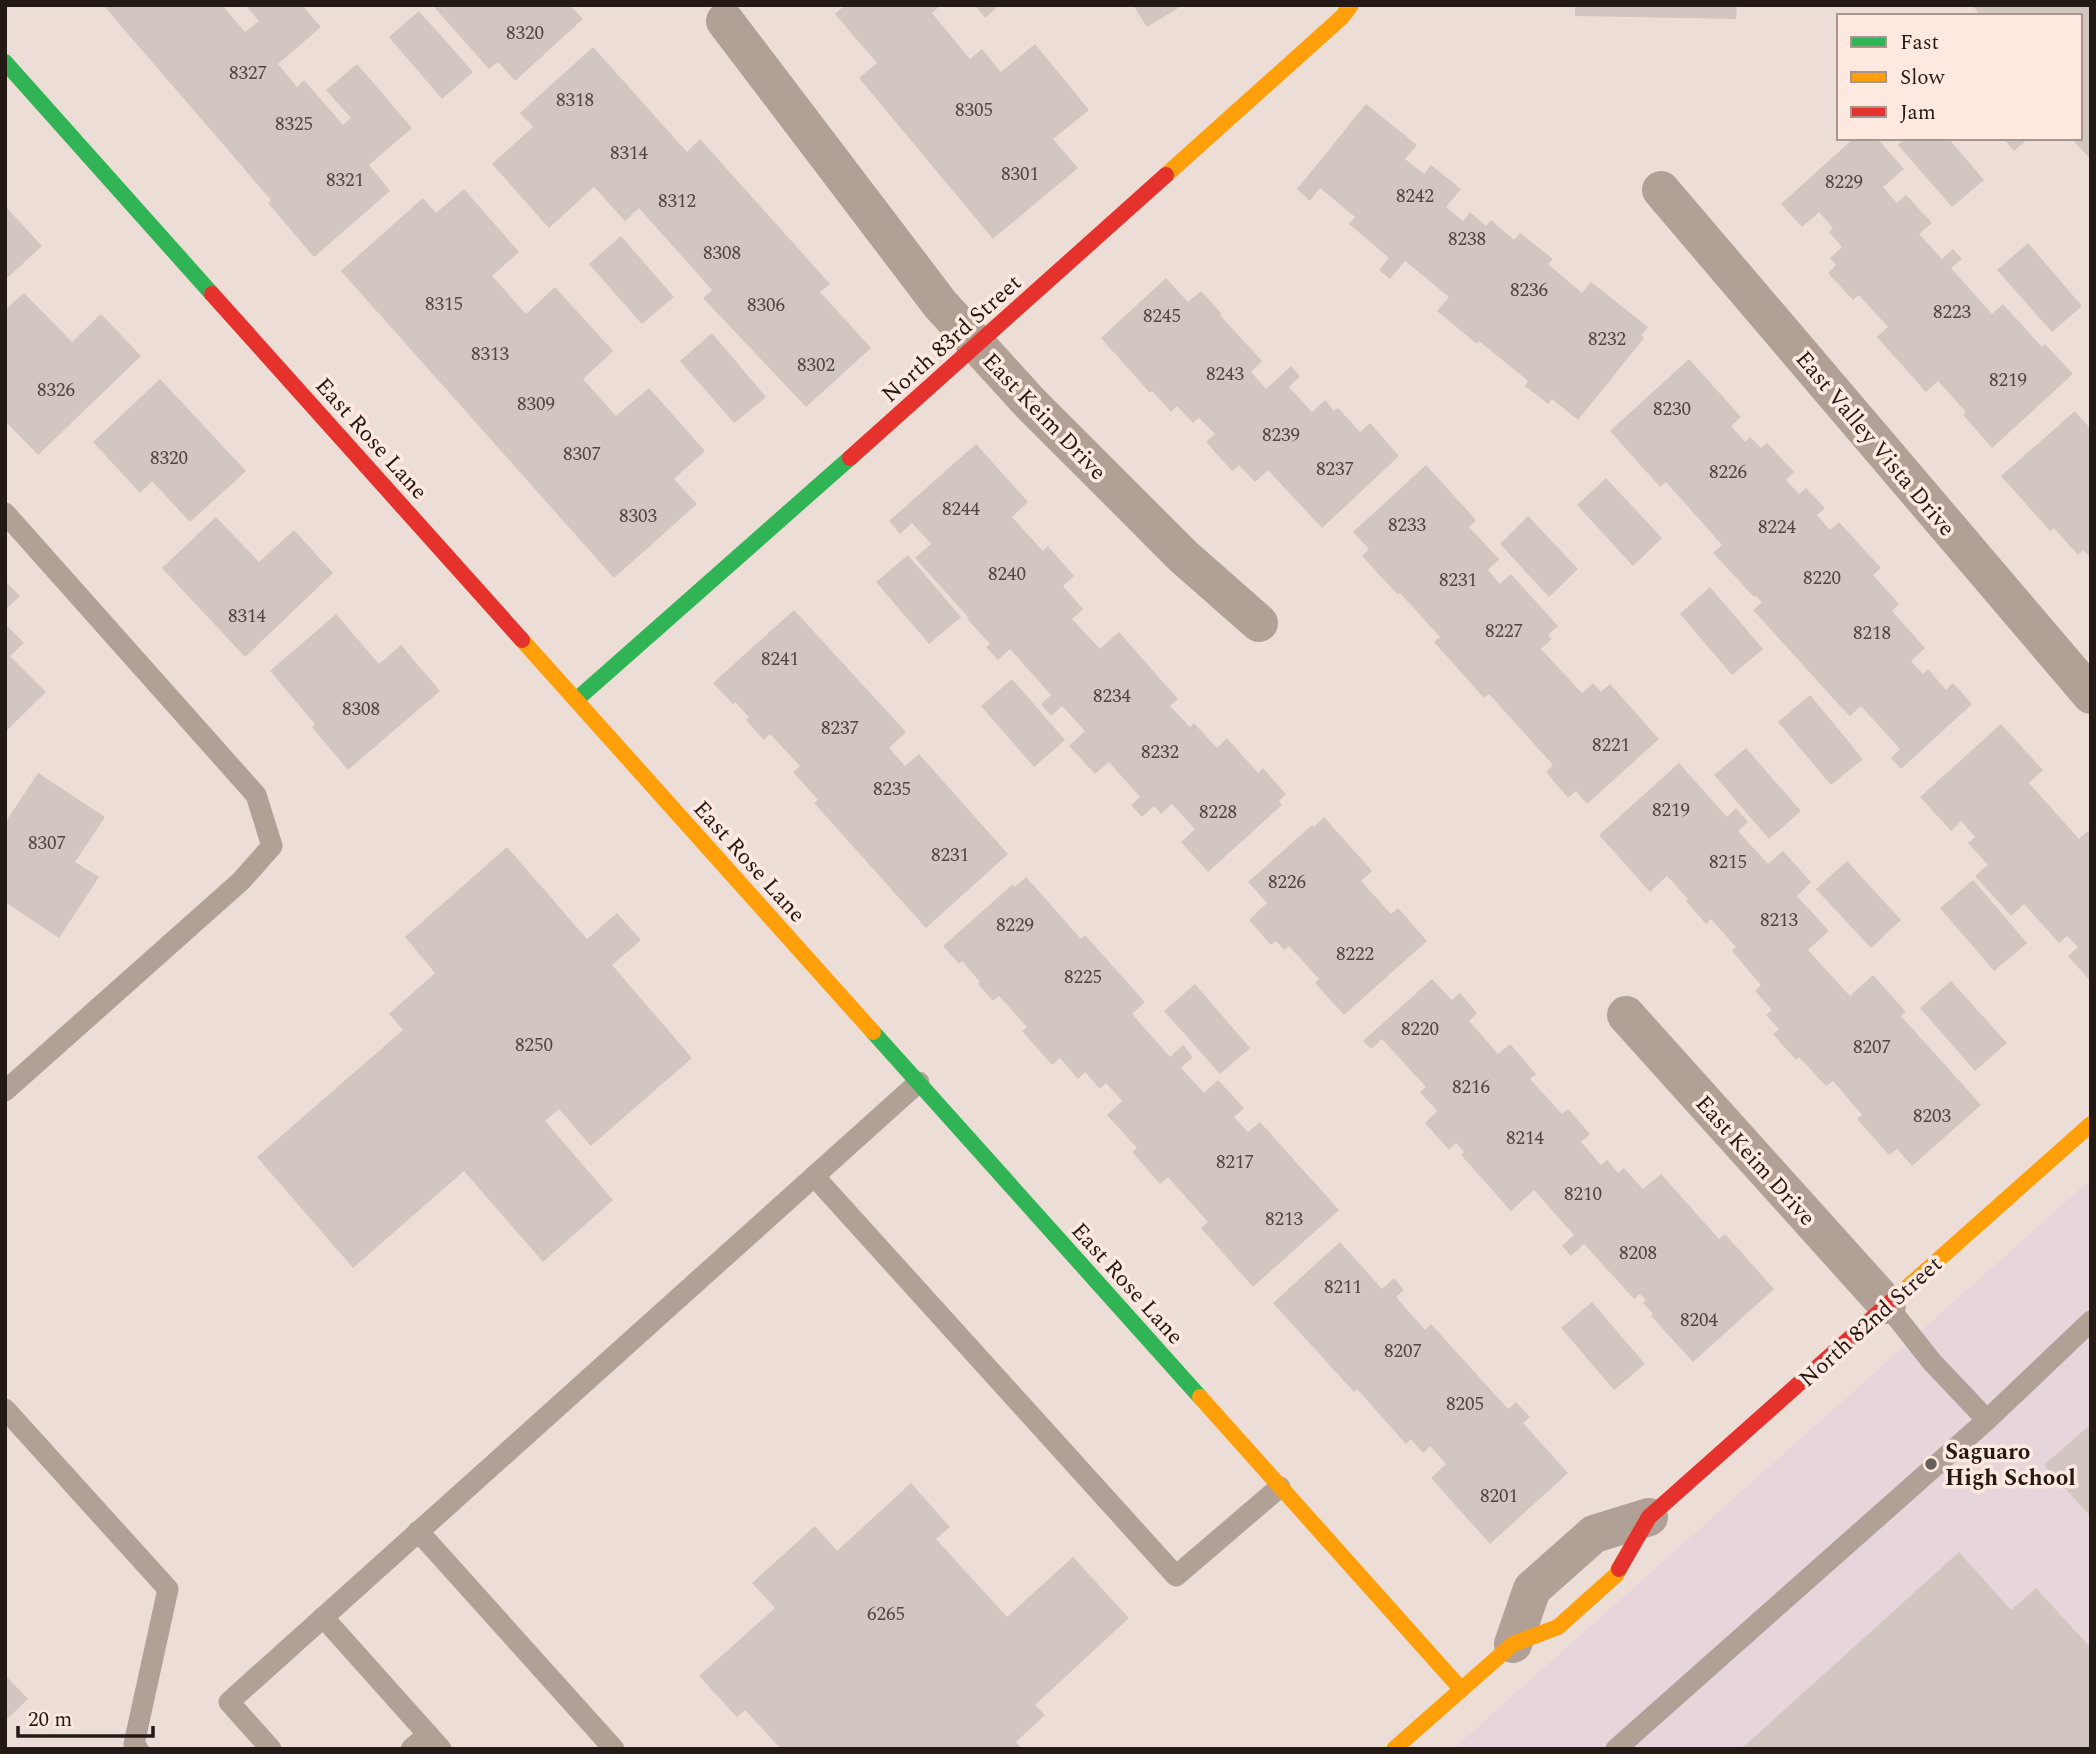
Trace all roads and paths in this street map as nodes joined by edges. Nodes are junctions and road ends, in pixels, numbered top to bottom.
1 (1351, 5) edge
2 (725, 21) dead end
3 (5, 62) edge
4 (1661, 190) dead end
5 (977, 345) junction
6 (5, 513) edge
7 (1259, 624) dead end
8 (2091, 695) edge
9 (576, 700) junction
10 (1626, 1015) dead end
11 (919, 1082) junction
12 (5, 1091) edge
13 (2091, 1124) edge
14 (814, 1176) junction
15 (1887, 1305) junction
16 (2091, 1321) edge
17 (5, 1409) edge
18 (1987, 1420) junction
19 (1280, 1487) junction
20 (1648, 1517) joint
21 (418, 1531) junction
22 (323, 1617) junction
23 (1513, 1644) joint
24 (1461, 1689) junction
25 (434, 1742) edge
26 (138, 1749) edge
27 (271, 1749) edge
28 (411, 1749) edge
29 (614, 1749) edge
30 (1394, 1749) edge
31 (1616, 1749) edge

1 - 5 street, North 83rd Street
2 - 5 street, East Keim Drive
3 - 9 street, East Rose Lane
4 - 8 street, East Valley Vista Drive
5 - 7 street, East Keim Drive
5 - 9 street, North 83rd Street
6 - 12 lane
9 - 11 street, East Rose Lane
10 - 15 street, East Keim Drive
11 - 14 lane
11 - 19 street, East Rose Lane
13 - 15 street, North 82nd Street
14 - 19 lane
14 - 21 lane
15 - 18 lane
15 - 20 street, North 82nd Street
16 - 18 lane
17 - 26 lane
18 - 31 lane
19 - 24 street, East Rose Lane
20 - 23 street, North 82nd Street
21 - 22 lane
21 - 29 lane
22 - 25 lane
22 - 27 lane
23 - 24 street, North 82nd Street
24 - 30 street, North 82nd Street
25 - 28 lane

